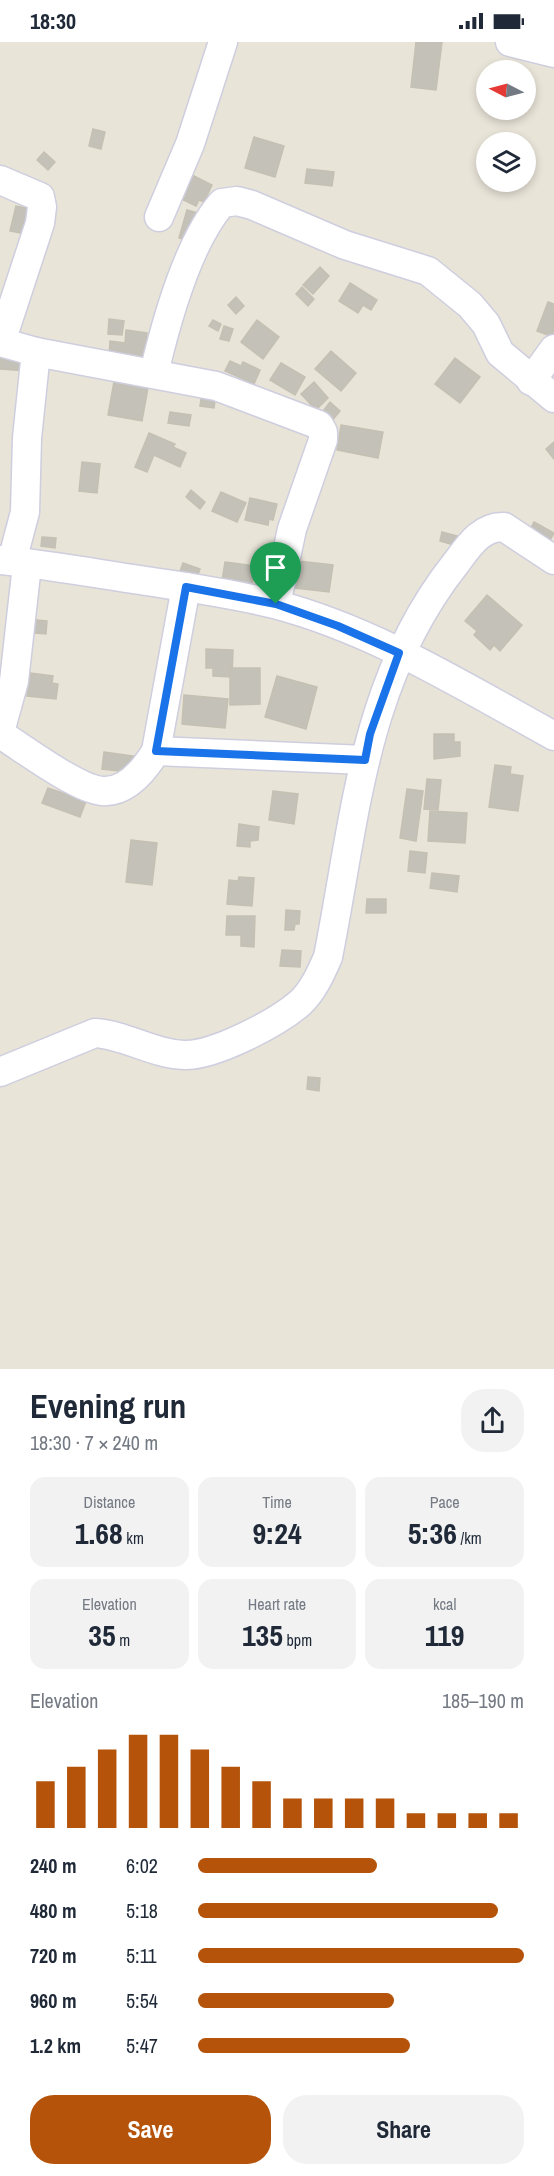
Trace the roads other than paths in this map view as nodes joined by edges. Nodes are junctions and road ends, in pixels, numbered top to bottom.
1 (223, 42) edge
2 (510, 42) edge
3 (554, 53) edge
4 (0, 180) edge
5 (159, 217) dead end
6 (1, 342) edge
7 (554, 349) edge
8 (36, 352) junction
9 (154, 373) junction
10 (531, 381) junction
11 (554, 398) edge
12 (554, 560) edge
13 (13, 562) edge
14 (186, 587) junction
15 (276, 604) junction
16 (399, 653) junction
17 (0, 733) edge
18 (554, 736) edge
19 (156, 751) junction
20 (365, 760) junction
21 (0, 1072) edge

1 - 5 street
2 - 3 street
4 - 6 street
6 - 8 street
7 - 10 street
8 - 9 street
8 - 13 street
9 - 10 street
9 - 15 street
10 - 11 street
12 - 16 street
13 - 14 street
13 - 17 street
14 - 15 street
14 - 19 street
15 - 16 street
16 - 18 street
16 - 20 street
17 - 19 street
19 - 20 street
20 - 21 street

